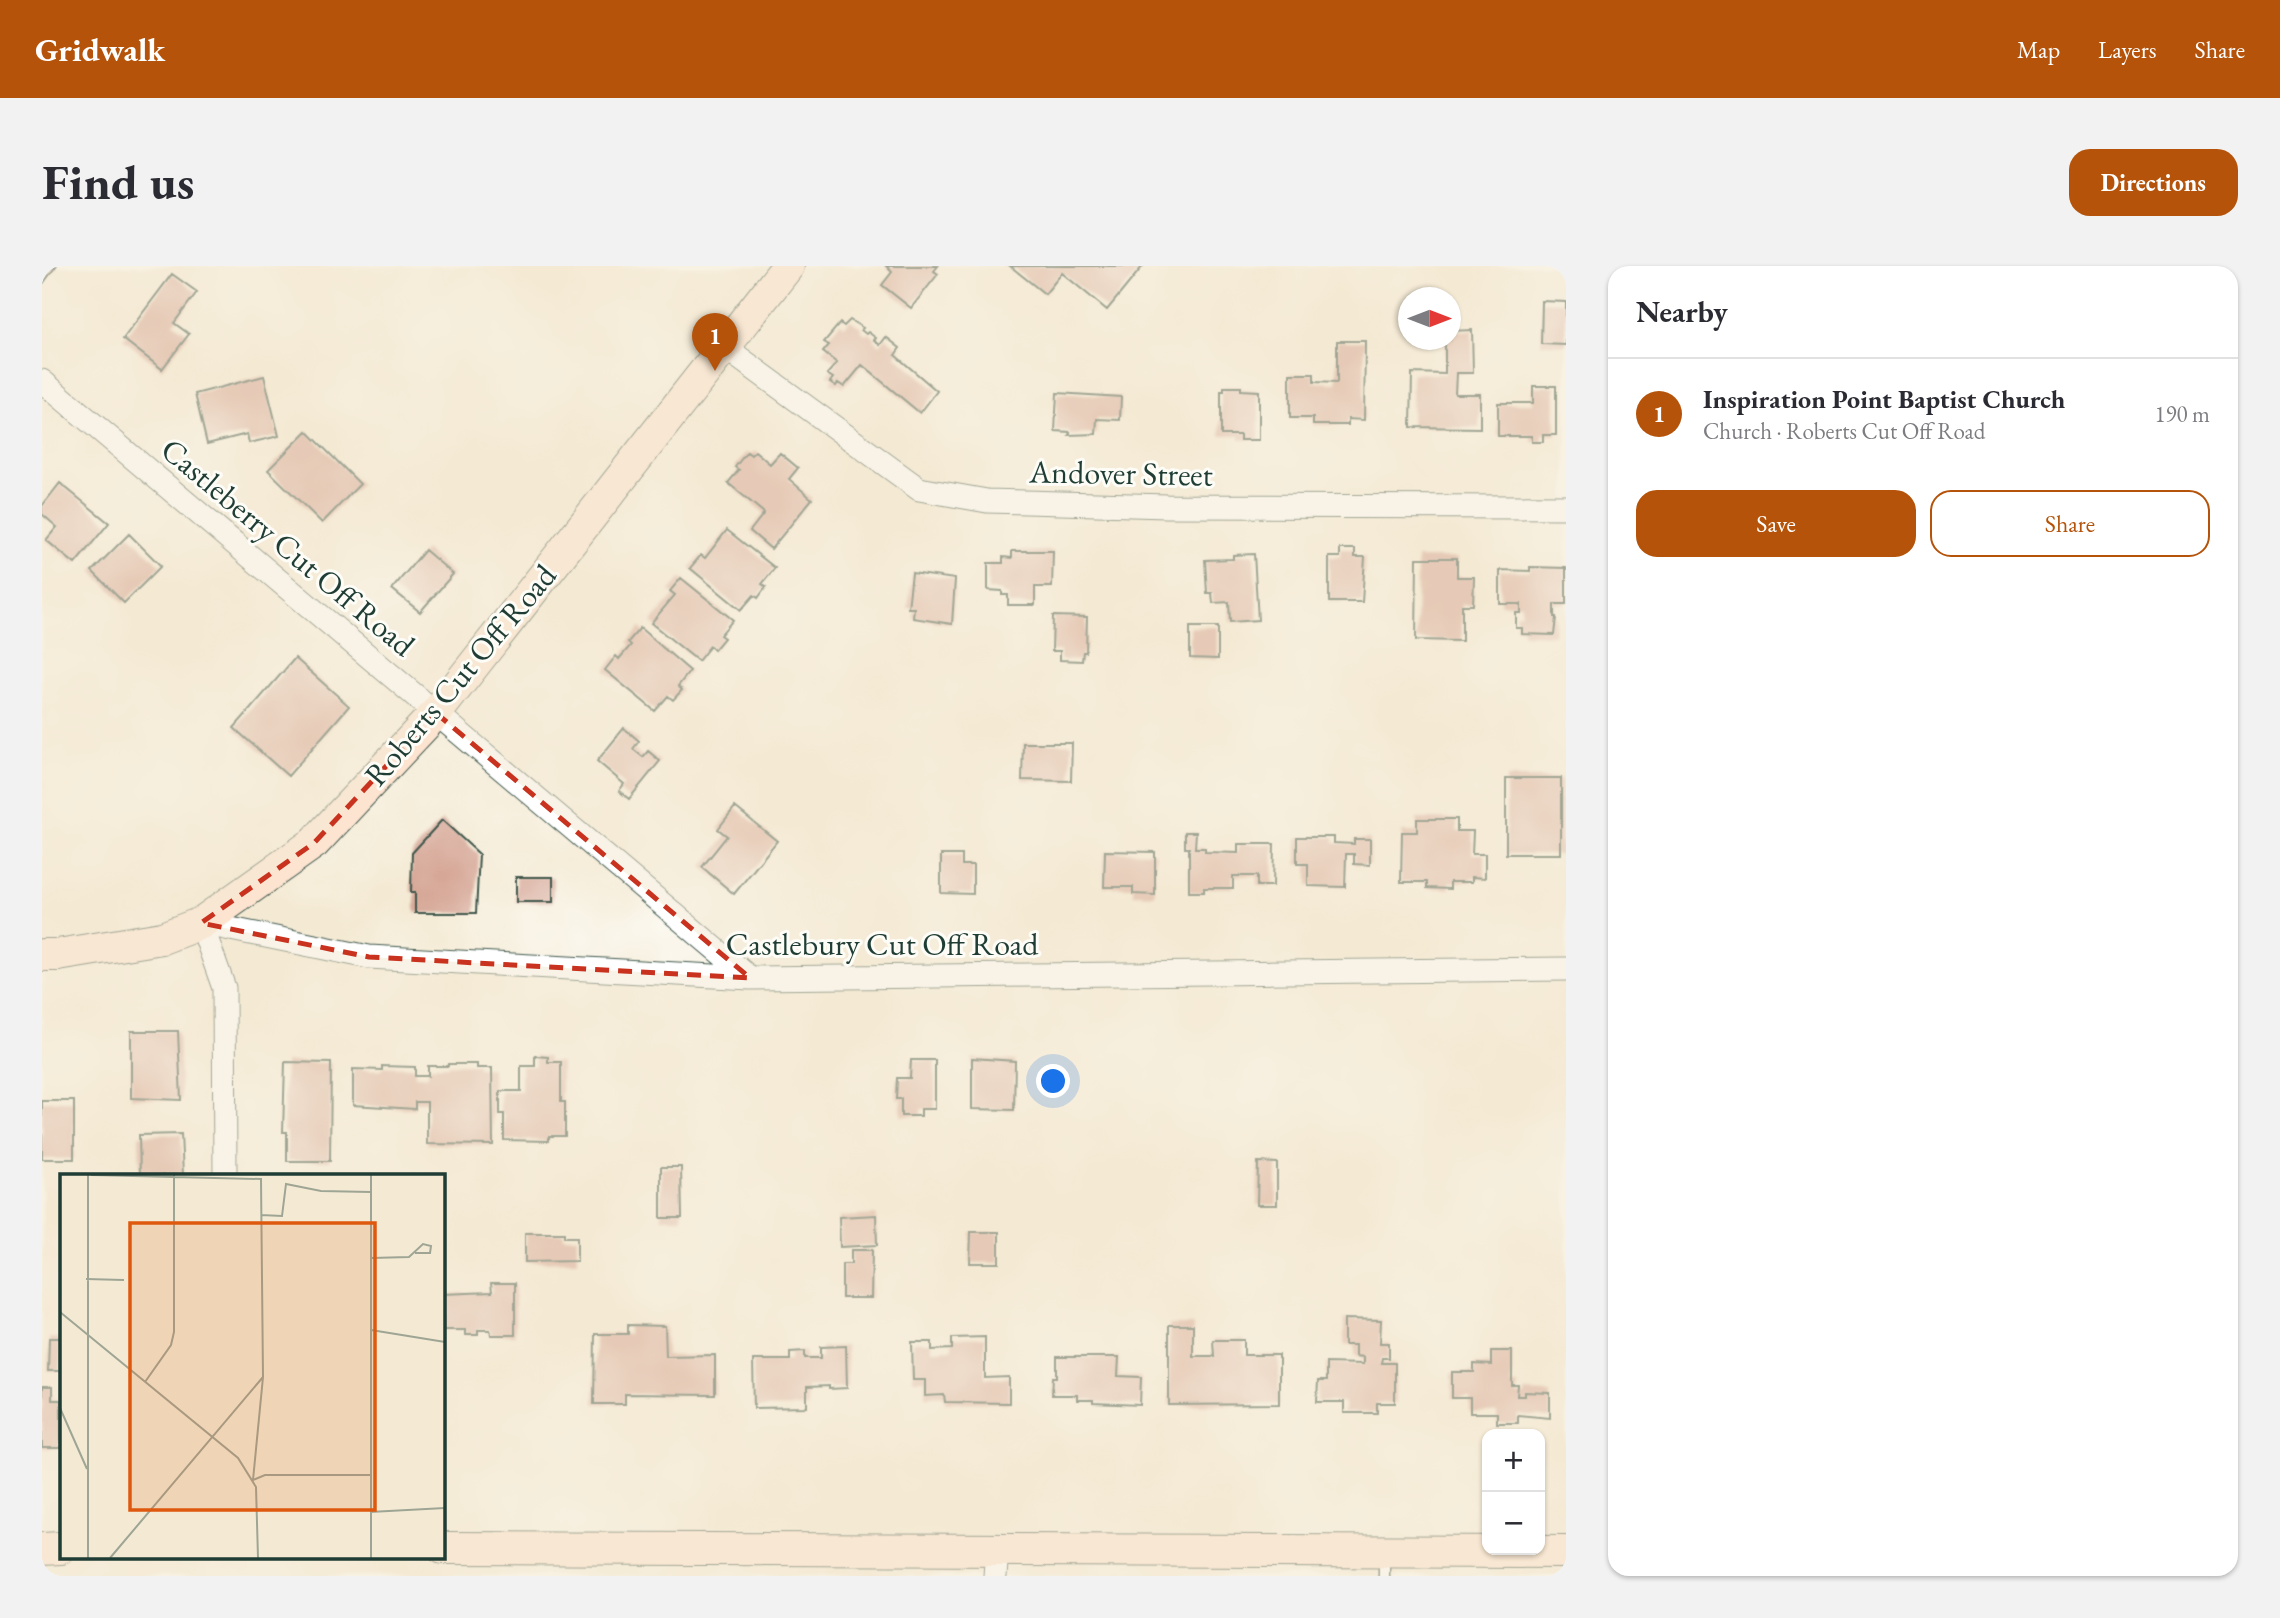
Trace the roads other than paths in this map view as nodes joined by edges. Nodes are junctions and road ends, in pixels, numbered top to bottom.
1 (788, 266) edge
2 (723, 346) junction
3 (42, 381) edge
4 (1566, 507) edge
5 (436, 713) junction
6 (201, 923) junction
7 (42, 955) edge
8 (1566, 969) edge
9 (750, 978) junction
10 (225, 1174) edge
11 (60, 1548) edge
12 (444, 1548) edge
13 (42, 1549) edge
14 (1566, 1552) edge
15 (996, 1563) edge
16 (1384, 1564) edge

1 - 2 street, Roberts Cut Off Road
2 - 4 street, Andover Street
2 - 5 street, Roberts Cut Off Road
3 - 5 street, Castleberry Cut Off Road
5 - 6 street, Roberts Cut Off Road
5 - 9 street, Castleberry Cut Off Road
6 - 7 street, Roberts Cut Off Road
6 - 9 street, Castlebury Cut Off Road
6 - 10 street
8 - 9 street, Castlebury Cut Off Road
11 - 13 street
12 - 15 street
14 - 16 street
15 - 16 street

